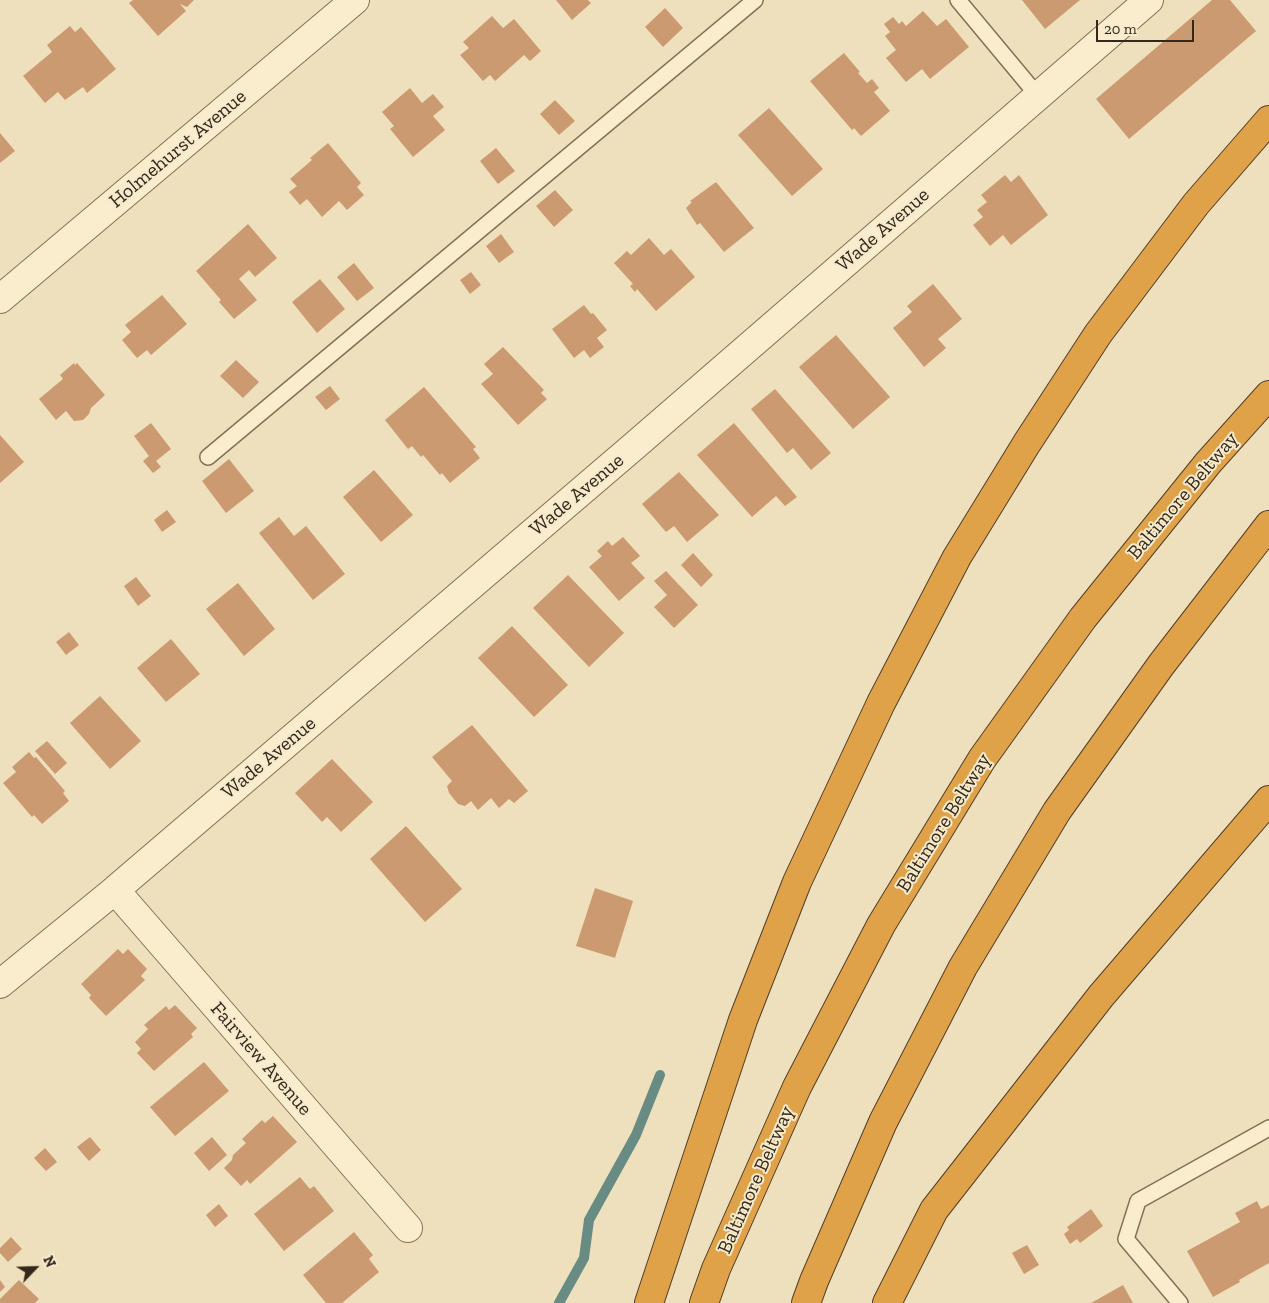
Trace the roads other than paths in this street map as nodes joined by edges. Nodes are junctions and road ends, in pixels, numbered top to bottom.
1 (355, 0) edge
2 (755, 0) edge
3 (958, 0) edge
4 (1149, 0) edge
5 (1038, 96) junction
6 (1269, 120) edge
7 (0, 299) edge
8 (1269, 395) edge
9 (208, 457) dead end
10 (1269, 525) edge
11 (1269, 800) edge
12 (115, 890) junction
13 (0, 984) edge
14 (1269, 1128) edge
15 (408, 1228) dead end
16 (649, 1303) edge
17 (704, 1303) edge
18 (806, 1303) edge
19 (887, 1303) edge
20 (1180, 1303) edge

1 - 7 street, Holmehurst Avenue
2 - 9 lane
3 - 5 lane
4 - 5 street, Wade Avenue
5 - 12 street, Wade Avenue
6 - 16 highway
8 - 17 highway, Baltimore Beltway
10 - 18 highway
11 - 19 highway
12 - 13 street, Wade Avenue
12 - 15 street, Fairview Avenue
14 - 20 lane

